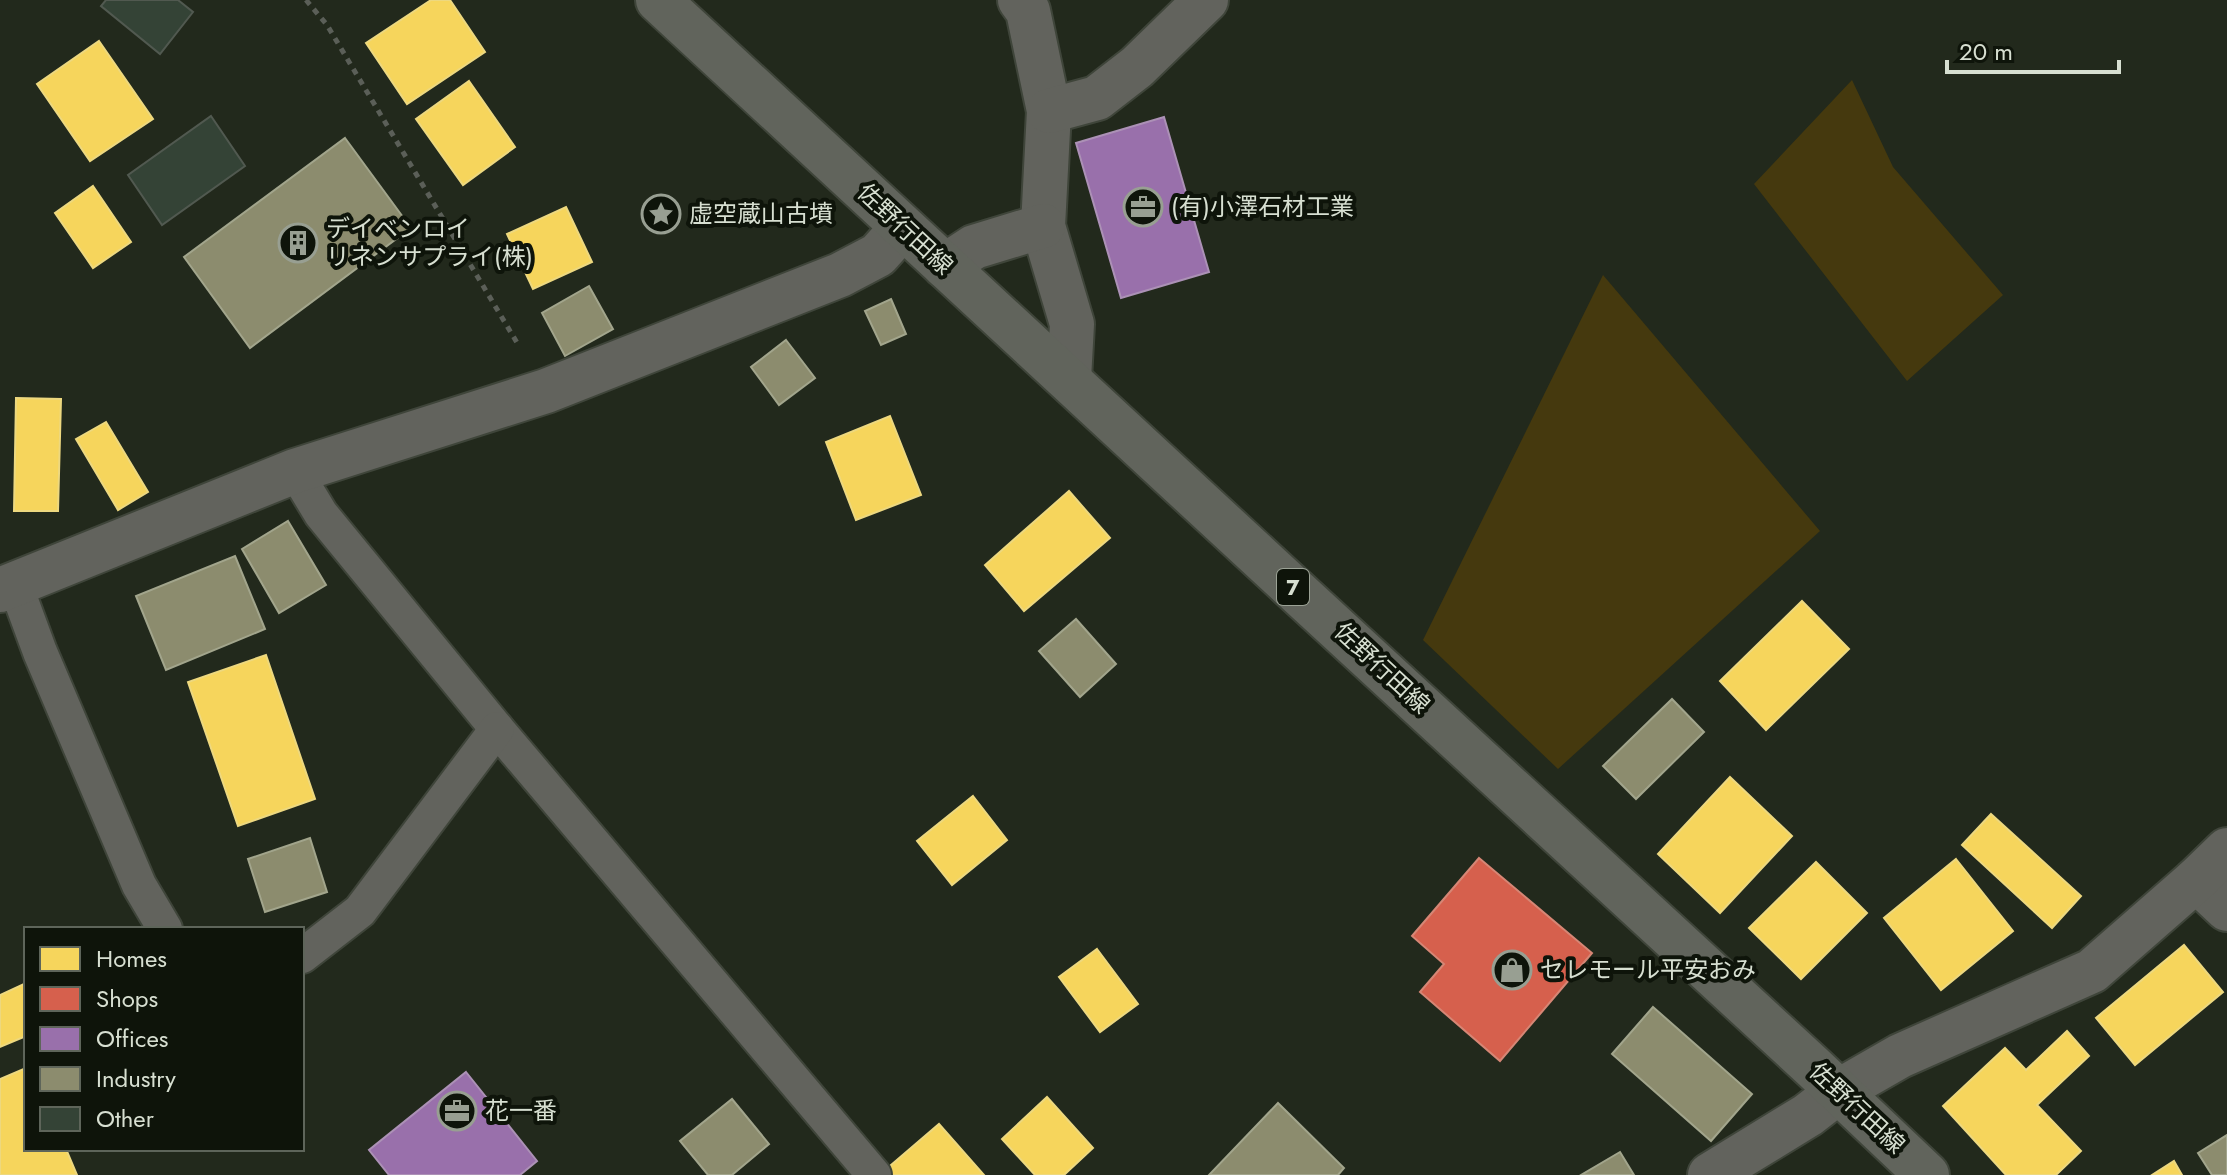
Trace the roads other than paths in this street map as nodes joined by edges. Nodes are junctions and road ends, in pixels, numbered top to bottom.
1 (658, 0) edge
2 (1020, 0) edge
3 (1206, 0) edge
4 (1049, 111) junction
5 (1043, 226) junction
6 (902, 228) junction
7 (945, 266) junction
8 (1069, 379) junction
9 (295, 471) junction
10 (8, 587) edge
11 (497, 729) junction
12 (2227, 850) edge
13 (2212, 895) edge
14 (164, 927) edge
15 (304, 954) edge
16 (1839, 1091) junction
17 (874, 1175) edge
18 (1710, 1175) edge
19 (1927, 1175) edge

1 - 6 main road, 佐野行田線 / 7
2 - 4 street
3 - 4 street
4 - 5 street
5 - 7 street
5 - 8 street
6 - 7 main road, 佐野行田線 / 7
6 - 9 street
7 - 8 main road, 佐野行田線 / 7
8 - 16 main road, 佐野行田線 / 7
9 - 10 street
9 - 11 lane
10 - 14 lane
11 - 15 lane
11 - 17 lane
12 - 13 street
13 - 16 street
16 - 18 street
16 - 19 main road, 佐野行田線 / 7

